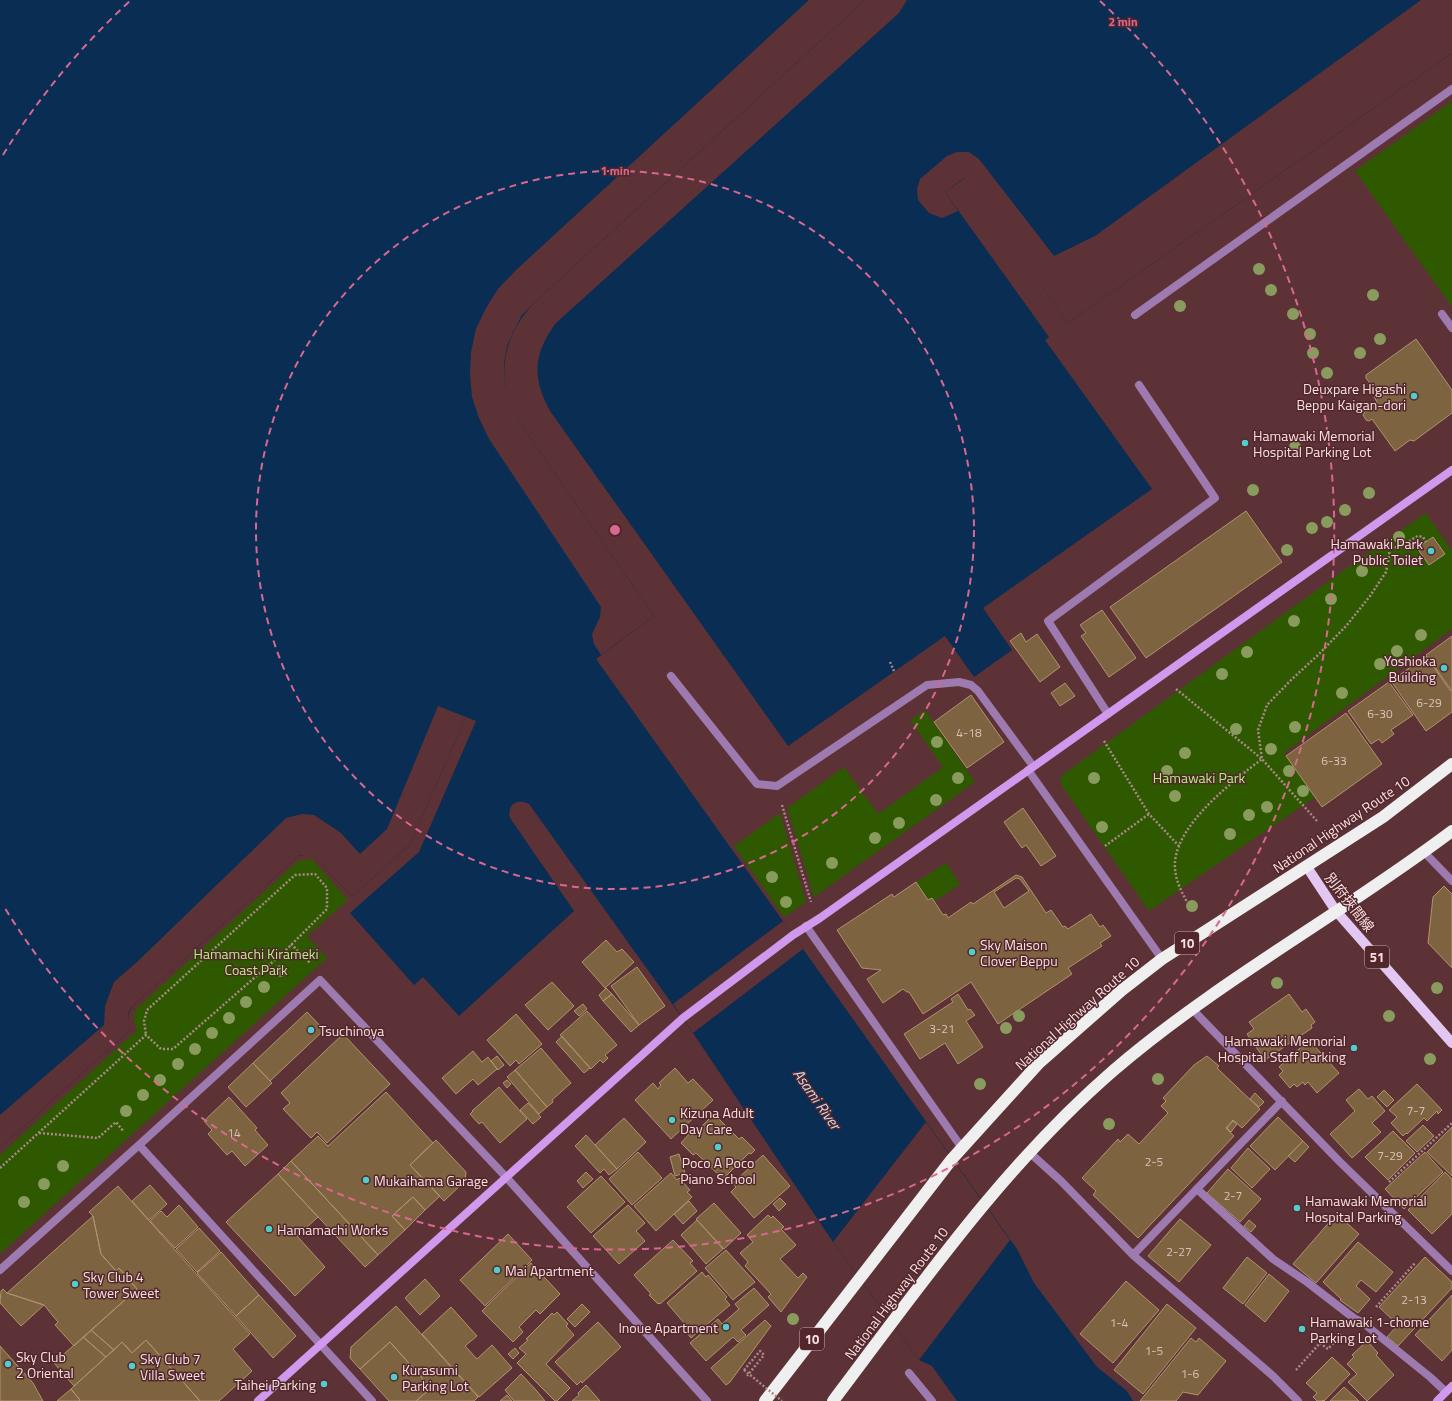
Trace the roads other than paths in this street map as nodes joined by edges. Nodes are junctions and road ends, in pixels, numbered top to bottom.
1 (1452, 89) edge
2 (1442, 314) dead end
3 (1135, 315) dead end
4 (1452, 328) edge
5 (1139, 385) dead end
6 (1452, 470) edge
7 (671, 676) dead end
8 (1108, 714) junction
9 (1452, 764) edge
10 (1030, 768) junction
11 (1452, 831) edge
12 (1424, 852) junction
13 (1307, 867) junction
14 (1452, 881) edge
15 (1336, 911) junction
16 (806, 926) junction
17 (1162, 959) junction
18 (1192, 1009) junction
19 (1452, 1043) edge
20 (1282, 1101) junction
21 (139, 1145) junction
22 (962, 1148) junction
23 (1030, 1153) junction
24 (506, 1177) junction
25 (1197, 1189) junction
26 (1133, 1255) junction
27 (0, 1270) edge
28 (1452, 1271) edge
29 (320, 1344) junction
30 (909, 1373) dead end
31 (1452, 1386) edge
32 (1446, 1392) junction
33 (258, 1401) edge
34 (372, 1401) edge
35 (707, 1401) edge
36 (765, 1401) edge
37 (833, 1401) edge
38 (932, 1401) edge
39 (1298, 1401) edge
40 (1437, 1401) edge

1 - 3 street
2 - 4 street
5 - 8 street
6 - 8 street
7 - 10 street
8 - 10 street
9 - 13 highway, National Highway Route 10 / 10
10 - 16 street
10 - 17 street
11 - 12 highway, National Highway Route 10
12 - 14 street
12 - 15 highway, National Highway Route 10
13 - 15 main road, 別府挾間線 / 51
13 - 17 highway, National Highway Route 10 / 10
15 - 18 highway, National Highway Route 10
15 - 19 main road, 別府挾間線 / 51
16 - 22 street
16 - 24 street
17 - 22 highway, National Highway Route 10 / 10
18 - 20 street
18 - 23 highway, National Highway Route 10
20 - 25 street
20 - 28 street
21 - 24 street
21 - 27 street
21 - 29 street
22 - 36 highway, National Highway Route 10 / 10
23 - 26 street
23 - 37 highway, National Highway Route 10
24 - 29 street
24 - 35 street
25 - 26 street
25 - 32 street
26 - 39 street
29 - 33 street
29 - 34 street
30 - 38 street
31 - 32 street
32 - 40 street

